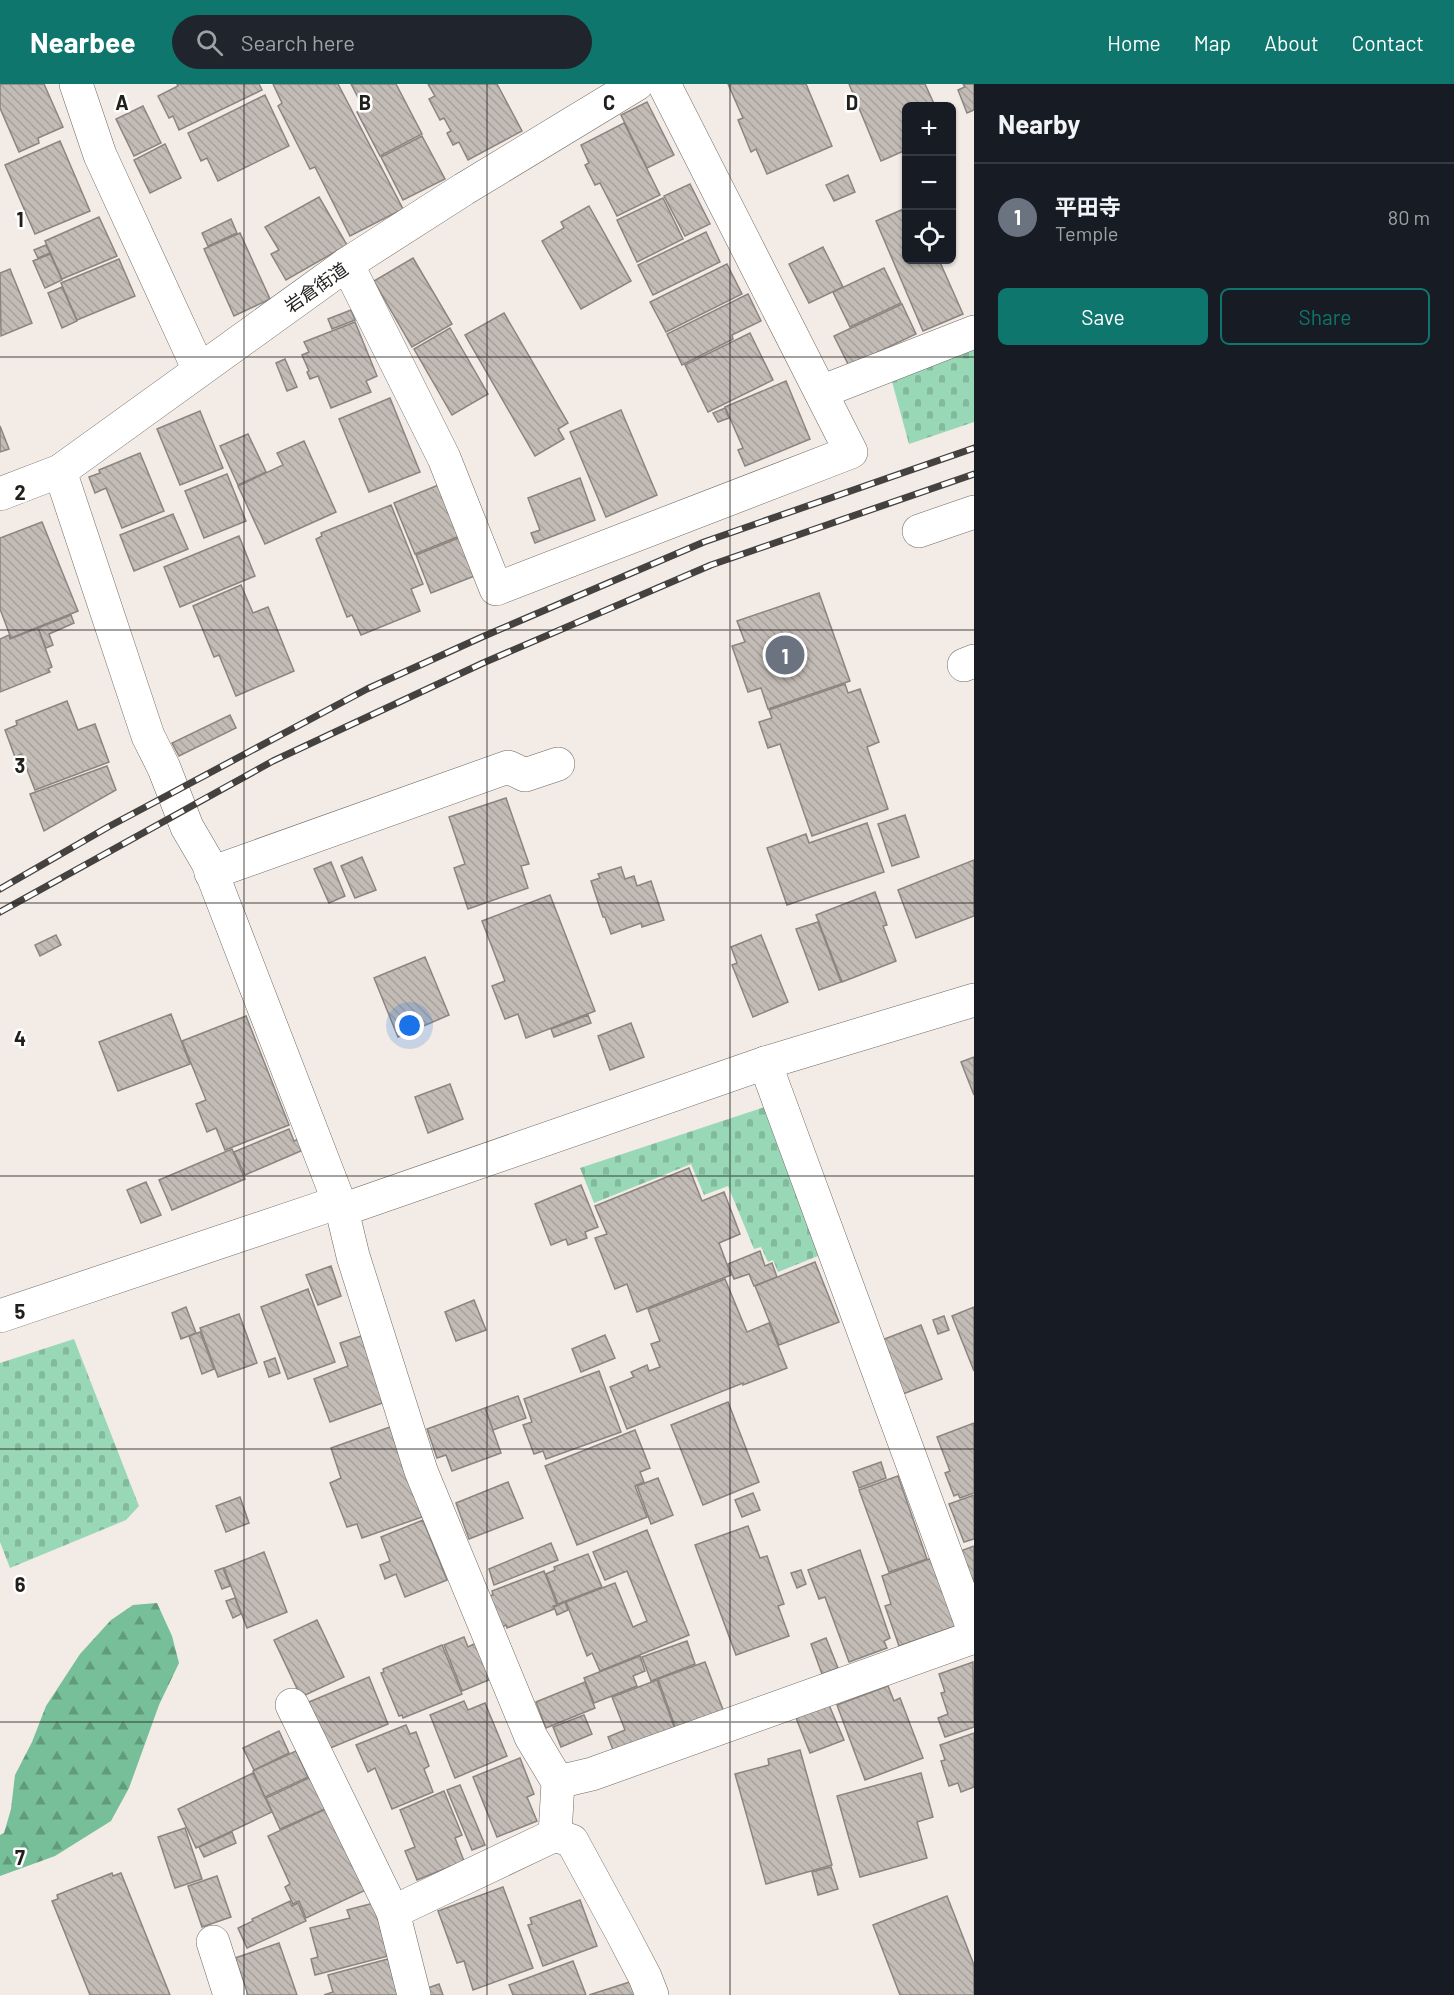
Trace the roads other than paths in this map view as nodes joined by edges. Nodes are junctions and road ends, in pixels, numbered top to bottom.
1 (76, 84) edge
2 (637, 84) edge
3 (664, 84) edge
4 (347, 264) junction
5 (974, 332) edge
6 (199, 370) junction
7 (821, 392) junction
8 (60, 471) junction
9 (0, 494) edge
10 (974, 512) edge
11 (920, 531) dead end
12 (558, 764) dead end
13 (211, 873) junction
14 (974, 1000) edge
15 (765, 1063) junction
16 (341, 1207) junction
17 (0, 1316) edge
18 (974, 1631) edge
19 (974, 1636) edge
20 (292, 1705) dead end
21 (558, 1782) junction
22 (555, 1834) junction
23 (393, 1912) junction
24 (213, 1942) dead end
25 (230, 1995) edge
26 (414, 1995) edge
27 (652, 1995) edge

1 - 6 street
2 - 4 street, 岩倉街道
3 - 7 street
4 - 6 street, 岩倉街道
4 - 7 street
5 - 7 street
6 - 8 street, 岩倉街道
8 - 9 street, 岩倉街道
8 - 13 street
10 - 11 street
12 - 13 street
13 - 16 street
14 - 15 street
15 - 16 street
15 - 18 street
16 - 17 street
16 - 21 street
19 - 21 street
20 - 23 street
21 - 22 street
22 - 23 street
22 - 27 street
23 - 26 street
24 - 25 street

